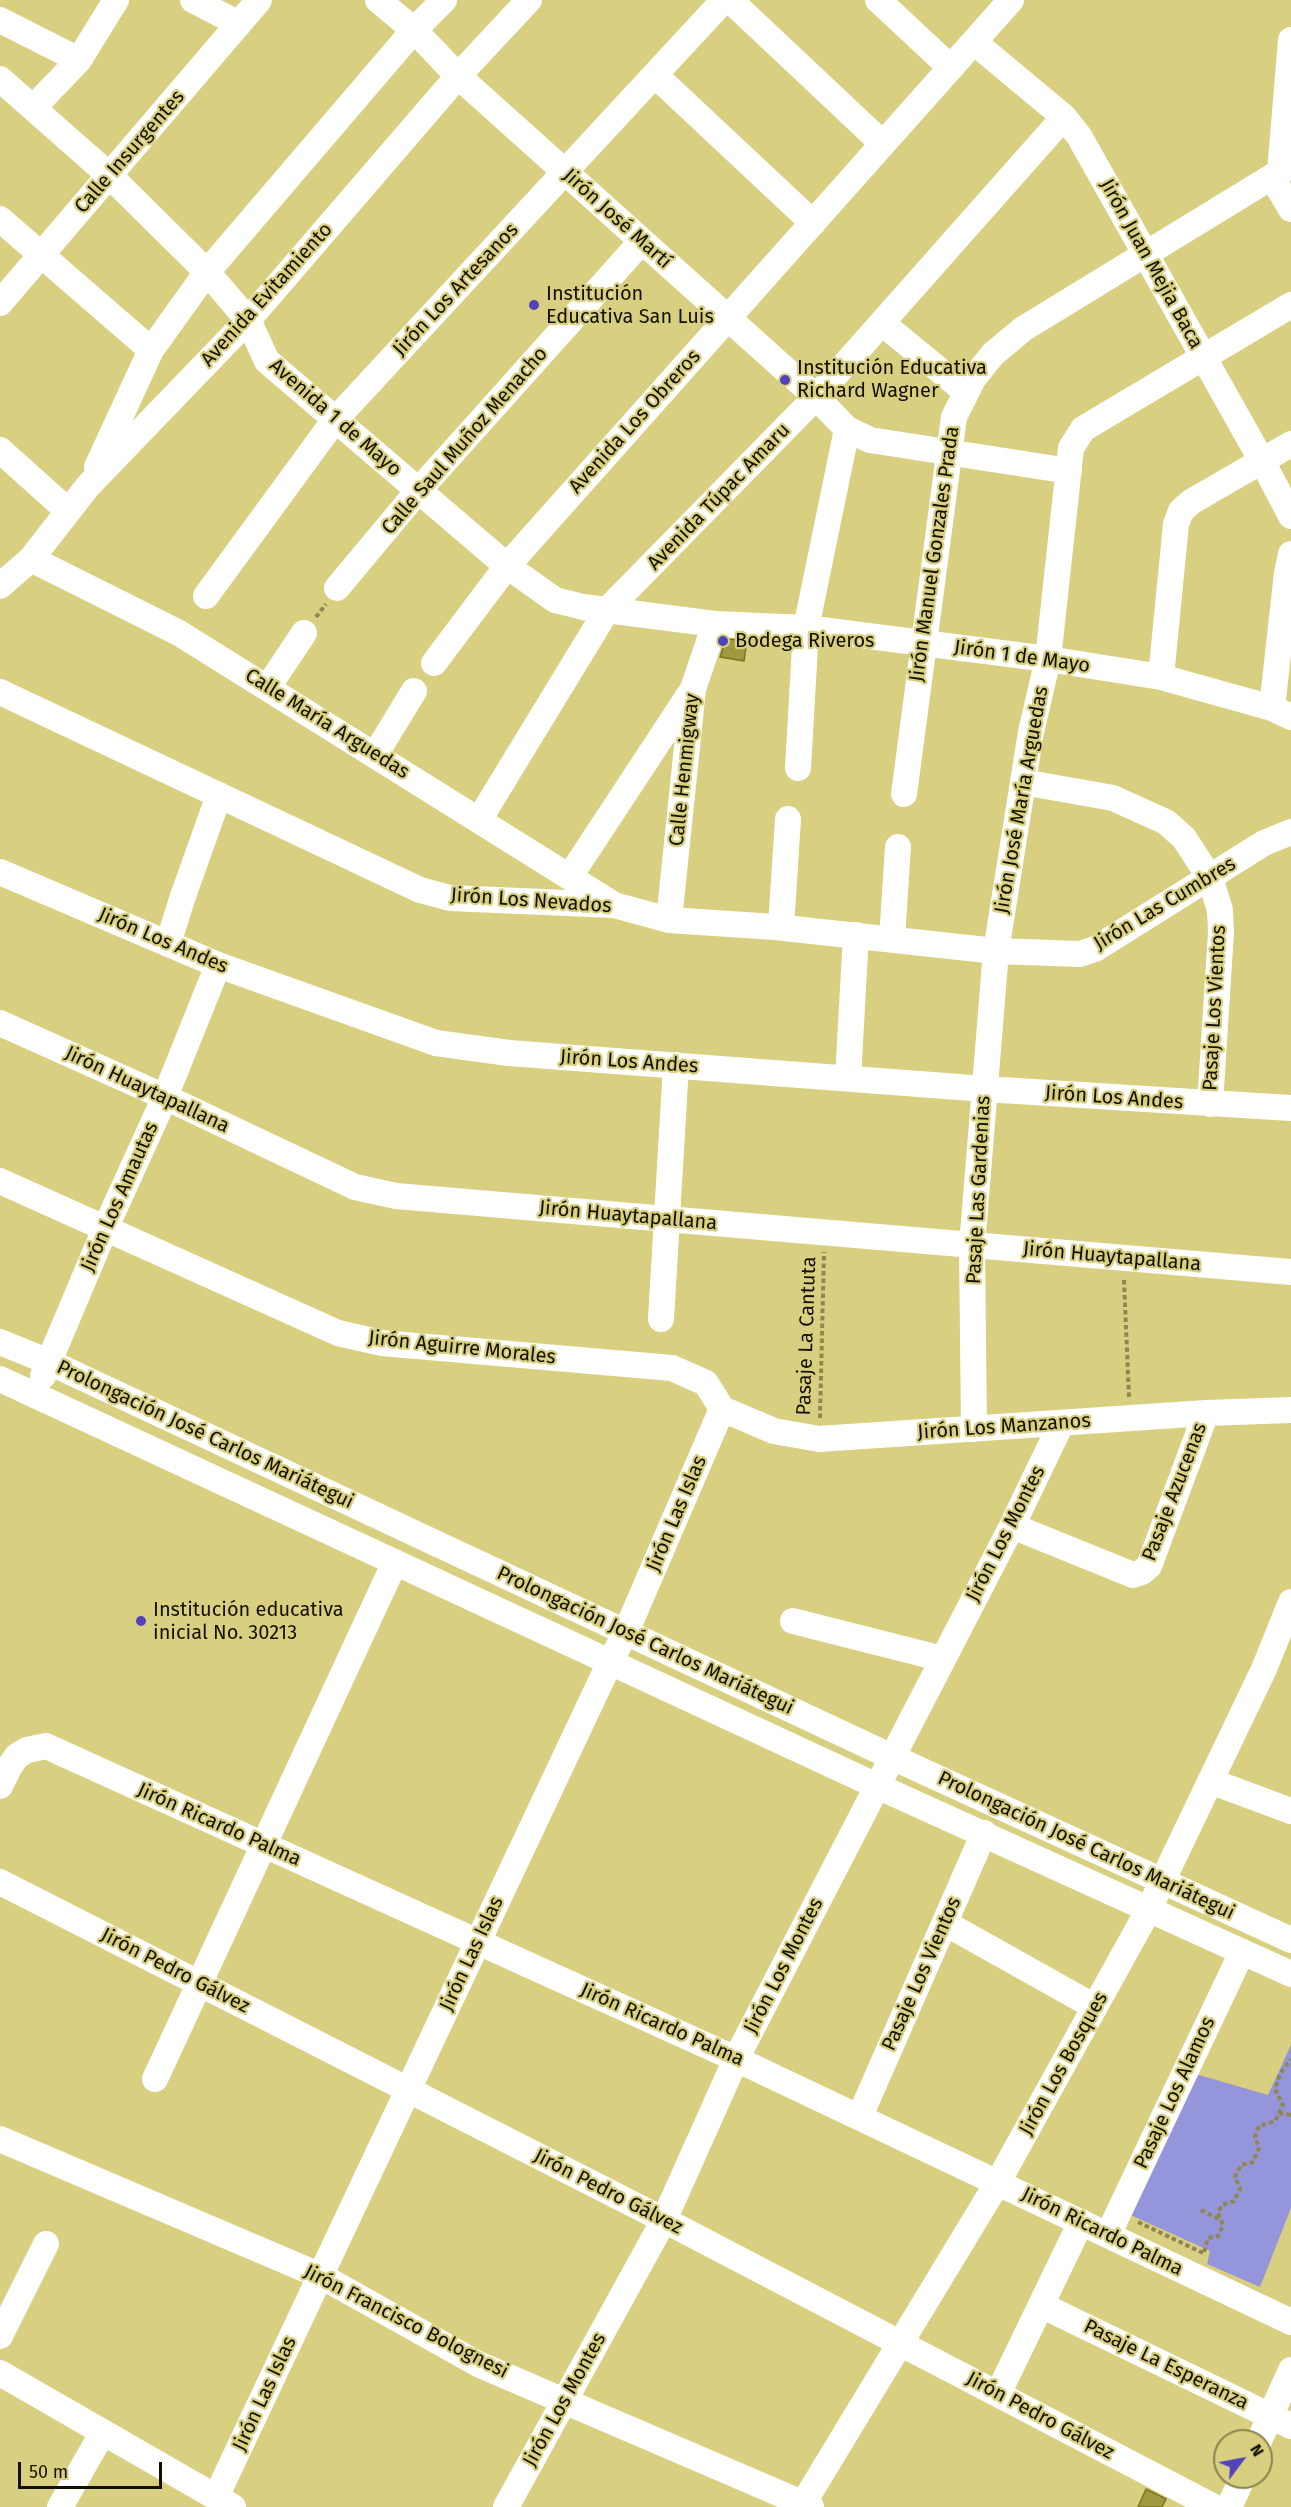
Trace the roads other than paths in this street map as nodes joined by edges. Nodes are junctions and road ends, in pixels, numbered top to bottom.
1 (116, 0) edge
2 (193, 0) edge
3 (259, 0) edge
4 (378, 0) edge
5 (444, 0) edge
6 (529, 0) edge
7 (724, 0) edge
8 (730, 0) edge
9 (878, 0) edge
10 (1011, 0) edge
11 (0, 20) edge
12 (238, 24) junction
13 (414, 30) junction
14 (1291, 40) edge
15 (974, 42) junction
16 (80, 60) junction
17 (951, 68) junction
18 (655, 75) junction
19 (458, 76) junction
20 (0, 79) edge
21 (33, 108) junction
22 (1064, 117) junction
23 (883, 144) junction
24 (1281, 171) edge
25 (565, 172) junction
26 (110, 175) junction
27 (1291, 209) edge
28 (0, 219) edge
29 (813, 223) junction
30 (642, 241) junction
31 (41, 255) junction
32 (1144, 255) junction
33 (207, 272) junction
34 (0, 303) edge
35 (1291, 305) edge
36 (728, 318) junction
37 (248, 320) junction
38 (882, 323) junction
39 (151, 350) junction
40 (1203, 357) junction
41 (966, 392) junction
42 (816, 397) junction
43 (334, 421) junction
44 (847, 429) junction
45 (1291, 444) edge
46 (0, 450) edge
47 (950, 452) junction
48 (1262, 460) junction
49 (1069, 471) junction
50 (88, 486) junction
51 (418, 491) junction
52 (68, 511) junction
53 (1291, 516) edge
54 (31, 559) junction
55 (507, 566) junction
56 (1290, 566) edge
57 (0, 586) edge
58 (337, 588) road end
59 (206, 596) dead end
60 (608, 610) junction
61 (715, 624) junction
62 (806, 628) junction
63 (304, 633) road end
64 (922, 643) junction
65 (1048, 659) junction
66 (434, 663) dead end
67 (1161, 677) junction
68 (268, 687) junction
69 (693, 689) junction
70 (414, 691) dead end
71 (0, 692) edge
72 (1285, 707) edge
73 (375, 754) junction
74 (798, 768) dead end
75 (1023, 782) junction
76 (904, 794) dead end
77 (219, 795) junction
78 (788, 819) dead end
79 (479, 820) junction
80 (1291, 832) edge
81 (898, 848) dead end
82 (576, 867) dead end
83 (0, 872) edge
84 (1210, 878) junction
85 (614, 905) junction
86 (669, 920) junction
87 (781, 927) junction
88 (856, 935) junction
89 (892, 939) junction
90 (168, 944) junction
91 (996, 951) junction
92 (218, 965) junction
93 (0, 1023) edge
94 (676, 1065) junction
95 (848, 1078) junction
96 (985, 1089) junction
97 (165, 1097) junction
98 (1210, 1104) junction
99 (1291, 1108) edge
100 (0, 1181) edge
101 (667, 1219) junction
102 (105, 1228) junction
103 (972, 1246) junction
104 (1291, 1272) edge
105 (661, 1319) dead end
106 (0, 1342) edge
107 (49, 1362) junction
108 (0, 1379) edge
109 (35, 1395) junction
110 (722, 1408) junction
111 (1291, 1410) edge
112 (1206, 1413) junction
113 (1061, 1424) junction
114 (974, 1430) junction
115 (1012, 1526) junction
116 (395, 1562) junction
117 (1291, 1602) edge
118 (793, 1620) dead end
119 (626, 1632) junction
120 (943, 1659) junction
121 (610, 1662) junction
122 (892, 1757) junction
123 (1210, 1781) junction
124 (0, 1786) edge
125 (877, 1786) junction
126 (1291, 1811) edge
127 (984, 1833) junction
128 (264, 1845) junction
129 (1162, 1880) junction
130 (0, 1882) edge
131 (1149, 1909) junction
132 (945, 1923) junction
133 (1291, 1940) edge
134 (478, 1942) junction
135 (1242, 1952) junction
136 (1291, 1974) edge
137 (200, 1984) junction
138 (1095, 2007) junction
139 (736, 2059) junction
140 (155, 2079) dead end
141 (408, 2090) junction
142 (860, 2116) junction
143 (0, 2139) edge
144 (998, 2182) junction
145 (664, 2220) junction
146 (1081, 2222) junction
147 (1108, 2235) junction
148 (46, 2244) dead end
149 (321, 2276) junction
150 (1041, 2305) junction
151 (1291, 2322) edge
152 (0, 2336) edge
153 (900, 2343) junction
154 (1291, 2370) edge
155 (0, 2373) edge
156 (998, 2394) junction
157 (566, 2400) junction
158 (1281, 2421) edge
159 (103, 2432) junction
160 (1237, 2489) edge
161 (225, 2502) edge
162 (805, 2506) edge
163 (60, 2507) edge
164 (506, 2507) edge
165 (1214, 2507) edge
166 (1229, 2507) edge

1 - 16 street
2 - 12 street
3 - 12 street, Calle Insurgentes
4 - 13 street, Jirón José Martí
5 - 13 street
6 - 19 street, Avenida Evitamiento
7 - 18 street, Jirón Los Artesanos
8 - 23 street
9 - 17 street
10 - 15 street, Avenida Los Obreros
11 - 16 street
12 - 26 street, Calle Insurgentes
13 - 19 street, Jirón José Martí
13 - 33 street
14 - 24 street
15 - 17 street, Avenida Los Obreros
15 - 22 street, Jirón Juan Mejia Baca
16 - 21 street
17 - 23 street, Avenida Los Obreros
18 - 25 street, Jirón Los Artesanos
18 - 29 street
19 - 25 street, Jirón José Martí
19 - 37 street, Avenida Evitamiento
20 - 21 street, Avenida 1 de Mayo
21 - 26 street, Avenida 1 de Mayo
22 - 32 street, Jirón Juan Mejia Baca
22 - 38 street, Avenida Túpac Amaru
23 - 29 street, Avenida Los Obreros
24 - 27 street
24 - 32 street, Jirón Manuel Gonzales Prada
25 - 30 street, Jirón José Martí
25 - 43 street, Jirón Los Artesanos
26 - 31 street, Calle Insurgentes
26 - 33 street, Avenida 1 de Mayo
28 - 31 street
29 - 36 street, Avenida Los Obreros
30 - 36 street, Jirón José Martí
30 - 51 street, Calle Saul Muñoz Menacho
31 - 34 street, Calle Insurgentes
31 - 39 street
32 - 40 street, Jirón Juan Mejia Baca
32 - 41 street, Jirón Manuel Gonzales Prada
33 - 37 street, Avenida 1 de Mayo
33 - 39 street
35 - 40 street, Jirón José María Arguedas
36 - 42 street, Jirón José Martí
36 - 55 street, Avenida Los Obreros
37 - 43 street, Avenida 1 de Mayo
37 - 50 street, Avenida Evitamiento
38 - 41 street
38 - 42 street, Avenida Túpac Amaru
39 - 50 street
40 - 48 street, Jirón Juan Mejia Baca
40 - 49 street, Jirón José María Arguedas
41 - 47 street, Jirón Manuel Gonzales Prada
42 - 44 street, Jirón José Martí
42 - 60 street, Avenida Túpac Amaru
43 - 51 street, Avenida 1 de Mayo
43 - 59 street, Jirón Los Artesanos
44 - 47 street, Jirón José Martí
44 - 62 street
45 - 48 street
46 - 52 street
47 - 49 street, Jirón José Martí
47 - 64 street, Jirón Manuel Gonzales Prada
48 - 53 street, Jirón Juan Mejia Baca
48 - 67 street
49 - 65 street, Jirón José María Arguedas
50 - 52 street, Avenida Evitamiento
51 - 55 street, Avenida 1 de Mayo
51 - 58 street, Calle Saul Muñoz Menacho
52 - 54 street, Avenida Evitamiento
54 - 57 street, Avenida Evitamiento
54 - 68 street, Calle María Arguedas
55 - 60 street, Jirón 1 de Mayo
55 - 66 street, Avenida Los Obreros
56 - 72 street
60 - 61 street, Jirón 1 de Mayo
60 - 79 street, Avenida Túpac Amaru
61 - 62 street, Jirón 1 de Mayo
61 - 69 street, Calle Henmigway
62 - 64 street, Jirón 1 de Mayo
62 - 74 street
63 - 68 street
64 - 65 street, Jirón 1 de Mayo
64 - 76 street, Jirón Manuel Gonzales Prada
65 - 67 street, Jirón 1 de Mayo
65 - 75 street, Jirón José María Arguedas
67 - 72 street, Jirón 1 de Mayo
68 - 73 street, Calle María Arguedas
69 - 82 street
69 - 86 street, Calle Henmigway
70 - 73 street
71 - 77 street, Jirón Los Nevados
73 - 79 street, Calle María Arguedas
75 - 84 street, Pasaje Los Vientos
75 - 91 street, Jirón José María Arguedas
77 - 85 street, Jirón Los Nevados
77 - 90 street
78 - 87 street
79 - 85 street, Calle María Arguedas
80 - 84 street, Jirón Las Cumbres
81 - 89 street
83 - 90 street, Jirón Los Andes
84 - 91 street, Jirón Las Cumbres
84 - 98 street, Pasaje Los Vientos
85 - 86 street, Jirón Los Nevados
86 - 87 street, Jirón Los Nevados
87 - 88 street, Jirón Los Nevados
88 - 89 street, Jirón Los Nevados
88 - 95 street
89 - 91 street, Jirón Los Nevados
90 - 92 street, Jirón Los Andes
91 - 96 street, Pasaje Las Gardenias
92 - 94 street, Jirón Los Andes
92 - 97 street, Jirón Los Amautas
93 - 97 street, Jirón Huaytapallana
94 - 95 street, Jirón Los Andes
94 - 101 street
95 - 96 street, Jirón Los Andes
96 - 98 street, Jirón Los Andes
96 - 103 street, Pasaje Las Gardenias
97 - 101 street, Jirón Huaytapallana
97 - 102 street, Jirón Los Amautas
98 - 99 street, Jirón Los Andes
100 - 102 street, Jirón Aguirre Morales
101 - 103 street, Jirón Huaytapallana
101 - 105 street
102 - 107 street, Jirón Los Amautas
102 - 110 street, Jirón Aguirre Morales
103 - 104 street, Jirón Huaytapallana
103 - 114 street, Pasaje Las Gardenias
106 - 107 street, Prolongación José Carlos Mariátegui
107 - 109 street, Jirón Los Amautas
107 - 119 street, Prolongación José Carlos Mariátegui
108 - 109 street, Prolongación José Carlos Mariátegui
109 - 116 street, Prolongación José Carlos Mariátegui
110 - 114 street, Jirón Los Manzanos
110 - 119 street, Jirón Las Islas
111 - 112 street, Jirón Los Manzanos
112 - 113 street, Jirón Los Manzanos
112 - 115 street, Pasaje Azucenas
113 - 114 street, Jirón Los Manzanos
113 - 115 street, Jirón Los Montes
115 - 120 street, Jirón Los Montes
116 - 121 street, Prolongación José Carlos Mariátegui
116 - 128 street
117 - 123 street, Jirón Los Bosques
118 - 120 street
119 - 121 street, Jirón Las Islas
119 - 122 street, Prolongación José Carlos Mariátegui
120 - 122 street, Jirón Los Montes
121 - 125 street, Prolongación José Carlos Mariátegui
121 - 134 street, Jirón Las Islas
122 - 125 street, Jirón Los Montes
122 - 129 street, Prolongación José Carlos Mariátegui
123 - 126 street
123 - 129 street, Jirón Los Bosques
124 - 128 street, Jirón Ricardo Palma
125 - 127 street, Prolongación José Carlos Mariátegui
125 - 139 street, Jirón Los Montes
127 - 131 street, Prolongación José Carlos Mariátegui
127 - 132 street, Pasaje Los Vientos
128 - 134 street, Jirón Ricardo Palma
128 - 137 street
129 - 131 street, Jirón Los Bosques
129 - 133 street, Prolongación José Carlos Mariátegui
130 - 137 street, Jirón Pedro Gálvez
131 - 135 street, Prolongación José Carlos Mariátegui
131 - 138 street, Jirón Los Bosques
132 - 138 street
132 - 142 street, Pasaje Los Vientos
134 - 139 street, Jirón Ricardo Palma
134 - 141 street, Jirón Las Islas
135 - 136 street, Prolongación José Carlos Mariátegui
135 - 147 street, Pasaje Los Alamos
137 - 140 street
137 - 141 street, Jirón Pedro Gálvez
138 - 144 street, Jirón Los Bosques
139 - 142 street, Jirón Ricardo Palma
139 - 145 street, Jirón Los Montes
141 - 145 street, Jirón Pedro Gálvez
141 - 149 street, Jirón Las Islas
142 - 144 street, Jirón Ricardo Palma
143 - 149 street, Jirón Francisco Bolognesi
144 - 146 street, Jirón Ricardo Palma
144 - 153 street, Jirón Los Bosques
145 - 153 street, Jirón Pedro Gálvez
145 - 157 street, Jirón Los Montes
146 - 147 street, Jirón Ricardo Palma
146 - 150 street
147 - 151 street, Jirón Ricardo Palma
148 - 152 street
149 - 157 street, Jirón Francisco Bolognesi
149 - 161 street, Jirón Las Islas
150 - 156 street
150 - 158 street, Pasaje La Esperanza
153 - 156 street, Jirón Pedro Gálvez
153 - 162 street, Jirón Los Bosques
154 - 158 street
155 - 159 street
156 - 165 street, Jirón Pedro Gálvez
157 - 162 street, Jirón Francisco Bolognesi
157 - 164 street, Jirón Los Montes
159 - 161 street
159 - 163 street
160 - 166 street

